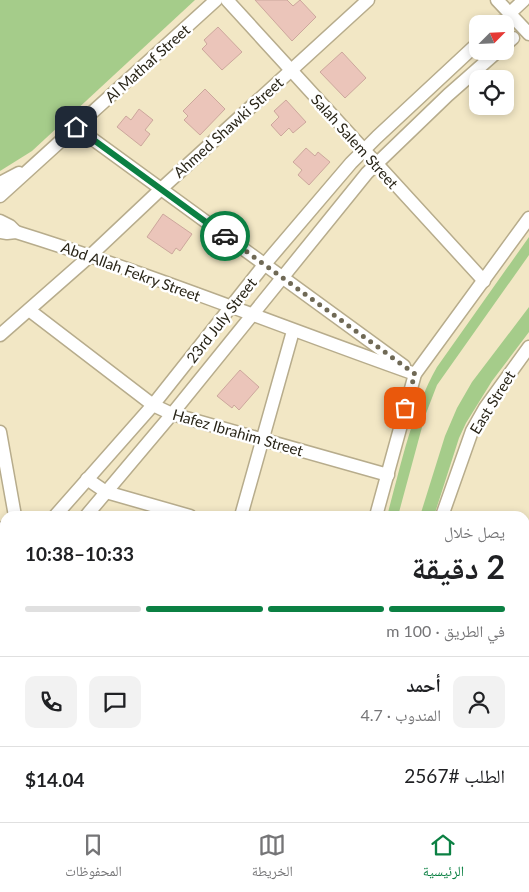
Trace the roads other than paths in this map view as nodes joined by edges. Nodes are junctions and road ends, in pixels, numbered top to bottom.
1 (216, 0) edge
2 (227, 0) edge
3 (368, 0) edge
4 (497, 0) edge
5 (524, 0) edge
6 (502, 15) edge
7 (508, 15) edge
8 (514, 24) edge
9 (527, 29) edge
10 (469, 52) edge
11 (488, 60) edge
12 (291, 70) junction
13 (436, 82) junction
14 (448, 95) junction
15 (76, 127) junction
16 (364, 150) junction
17 (376, 164) junction
18 (32, 166) junction
19 (0, 183) edge
20 (160, 189) junction
21 (0, 196) edge
22 (529, 218) edge
23 (0, 221) edge
24 (0, 232) edge
25 (16, 232) junction
26 (90, 255) junction
27 (264, 265) junction
28 (282, 277) junction
29 (484, 281) junction
30 (231, 308) junction
31 (29, 310) junction
32 (251, 315) junction
33 (293, 331) junction
34 (0, 335) edge
35 (529, 347) edge
36 (415, 374) junction
37 (153, 405) junction
38 (172, 414) junction
39 (0, 432) edge
40 (263, 439) junction
41 (388, 475) junction
42 (88, 479) junction
43 (106, 492) junction
44 (14, 511) edge
45 (59, 511) edge
46 (90, 511) edge
47 (172, 511) edge
48 (242, 511) edge
49 (377, 511) edge
50 (444, 511) edge

1 - 15 street, Al Mathaf Street
2 - 12 street, Salah Salem Street
3 - 12 street, Ahmed Shawki Street
4 - 6 street
5 - 7 street
8 - 9 street
10 - 13 street, 23rd July Street
11 - 14 street, 23rd July Street
12 - 16 street, Salah Salem Street
12 - 20 street, Ahmed Shawki Street
13 - 14 street
13 - 16 street, 23rd July Street
14 - 17 street, 23rd July Street
15 - 18 street, Al Mathaf Street
15 - 20 street
16 - 17 street, Salah Salem Street
16 - 27 street, 23rd July Street
17 - 28 street, 23rd July Street
17 - 29 street, Salah Salem Street
18 - 19 street, Al Mathaf Street
18 - 21 street, Al Mathaf Street
20 - 26 street, Ahmed Shawki Street
20 - 27 street
22 - 29 street
23 - 25 street, Abd Allah Fekry Street
24 - 25 street, Abd Allah Fekry Street
25 - 26 street, Abd Allah Fekry Street
26 - 30 street, Abd Allah Fekry Street
26 - 31 street, Ahmed Shawki Street
27 - 28 street
27 - 30 street, 23rd July Street
28 - 32 street, 23rd July Street
28 - 36 street
29 - 36 street
30 - 32 street, Abd Allah Fekry Street
30 - 37 street, 23rd July Street
31 - 34 street, Ahmed Shawki Street
31 - 37 street, Hafez Ibrahim Street
32 - 33 street, Abd Allah Fekry Street
32 - 38 street, 23rd July Street
33 - 36 street, Abd Allah Fekry Street
33 - 40 street
35 - 50 street, East Street
36 - 41 street
37 - 38 street, Hafez Ibrahim Street
37 - 42 street, 23rd July Street
38 - 40 street, Hafez Ibrahim Street
38 - 43 street, 23rd July Street
39 - 44 street
40 - 41 street, Hafez Ibrahim Street
40 - 48 street
41 - 49 street
42 - 43 street
42 - 45 street, 23rd July Street
43 - 46 street, 23rd July Street
43 - 47 street

